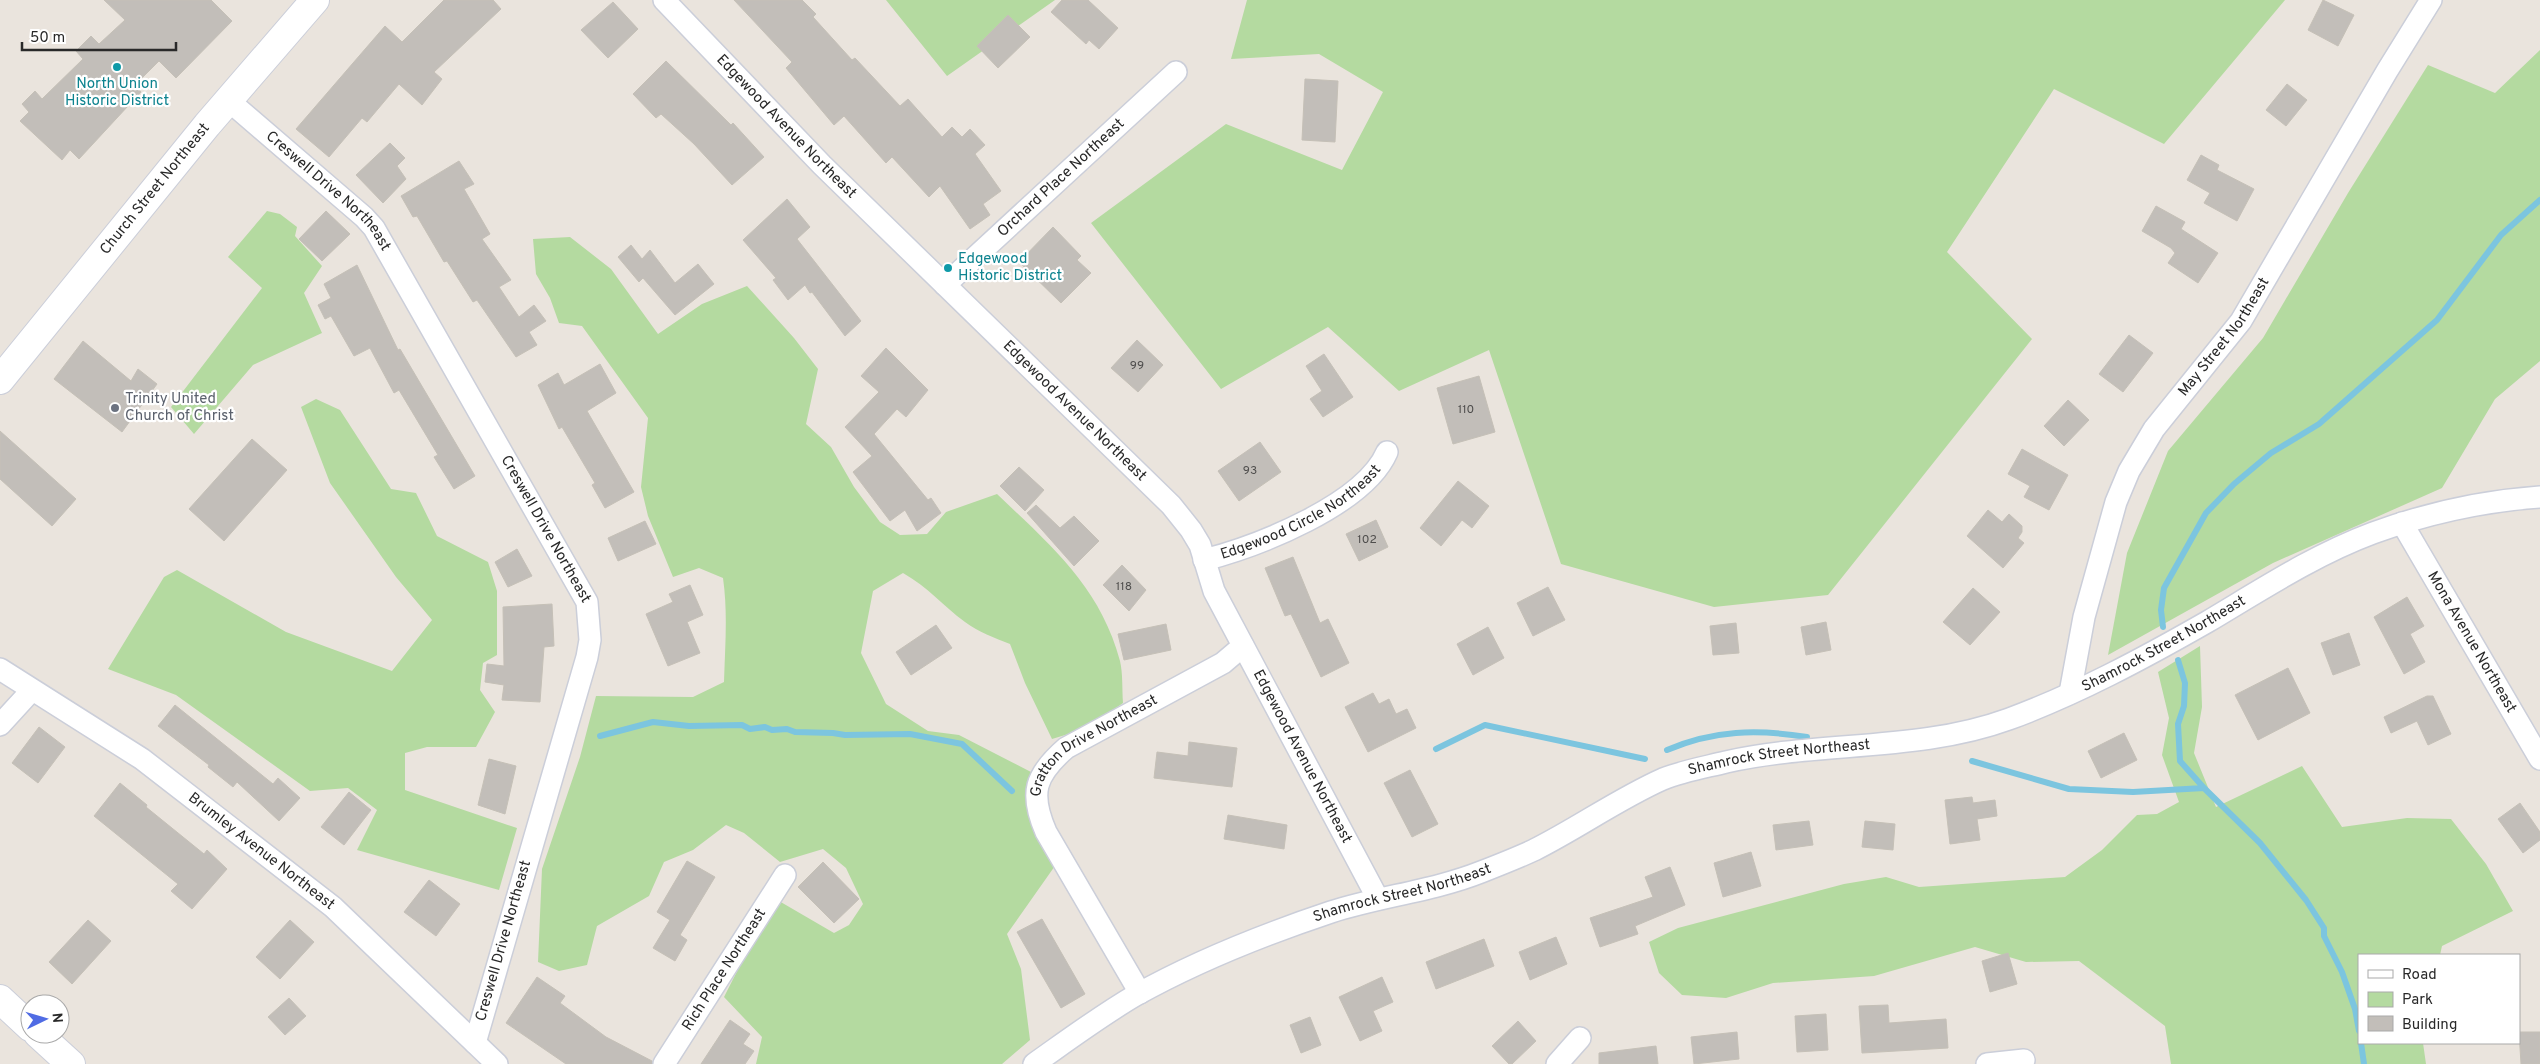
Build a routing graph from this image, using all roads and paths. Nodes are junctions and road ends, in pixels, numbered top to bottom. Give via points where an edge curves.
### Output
1 (315, 0) edge
2 (664, 0) edge
3 (2431, 0) edge
4 (1176, 72) dead end
5 (228, 100) junction
6 (945, 285) junction
7 (4, 367) edge
8 (1388, 452) dead end
9 (2540, 497) edge
10 (2402, 524) junction
11 (1204, 560) junction
12 (1244, 646) junction
13 (0, 669) edge
14 (32, 690) junction
15 (2070, 693) junction
16 (0, 725) edge
17 (2540, 759) edge
18 (785, 875) dead end
19 (1378, 899) junction
20 (1140, 993) junction
21 (0, 999) edge
22 (20, 1018) edge
23 (1580, 1038) dead end
24 (476, 1043) junction
25 (49, 1044) edge
26 (2024, 1060) dead end
27 (71, 1064) edge
28 (497, 1064) edge
29 (664, 1064) edge
30 (1034, 1064) edge
31 (1557, 1064) edge
32 (1987, 1064) edge

1 - 5 main road, Church Street Northeast
2 - 6 street, Edgewood Avenue Northeast via 818,161
3 - 15 street, May Street Northeast via 2241,322 2154,429 2129,471 2116,502 2084,617
4 - 6 street, Orchard Place Northeast
5 - 7 main road, Church Street Northeast
5 - 24 street, Creswell Drive Northeast via 374,228 586,602 590,640 587,657
6 - 11 street, Edgewood Avenue Northeast via 1171,505 1192,530
8 - 11 street, Edgewood Circle Northeast via 1370,480 1336,504 1271,538
9 - 10 street, Shamrock Street Northeast via 2498,501
10 - 15 street, Shamrock Street Northeast via 2370,534 2309,562 2190,631
10 - 17 street, Mona Avenue Northeast
11 - 12 street, Edgewood Avenue Northeast via 1214,591
12 - 19 street, Edgewood Avenue Northeast
12 - 20 street, Gratton Drive Northeast via 1223,663 1066,748 1047,764 1040,780 1036,798 1038,814 1046,832
13 - 14 street, Brumley Avenue Northeast
14 - 16 street
14 - 24 street, Brumley Avenue Northeast via 142,759 334,907
15 - 19 street, Shamrock Street Northeast via 2006,720 1962,732 1730,761 1667,778 1621,800 1533,851 1477,874
18 - 29 street, Rich Place Northeast
19 - 20 street, Shamrock Street Northeast via 1331,912 1250,942
20 - 30 street, Shamrock Street Northeast
21 - 22 main road
23 - 31 street
24 - 28 street, Brumley Avenue Northeast
25 - 27 main road
26 - 32 street

